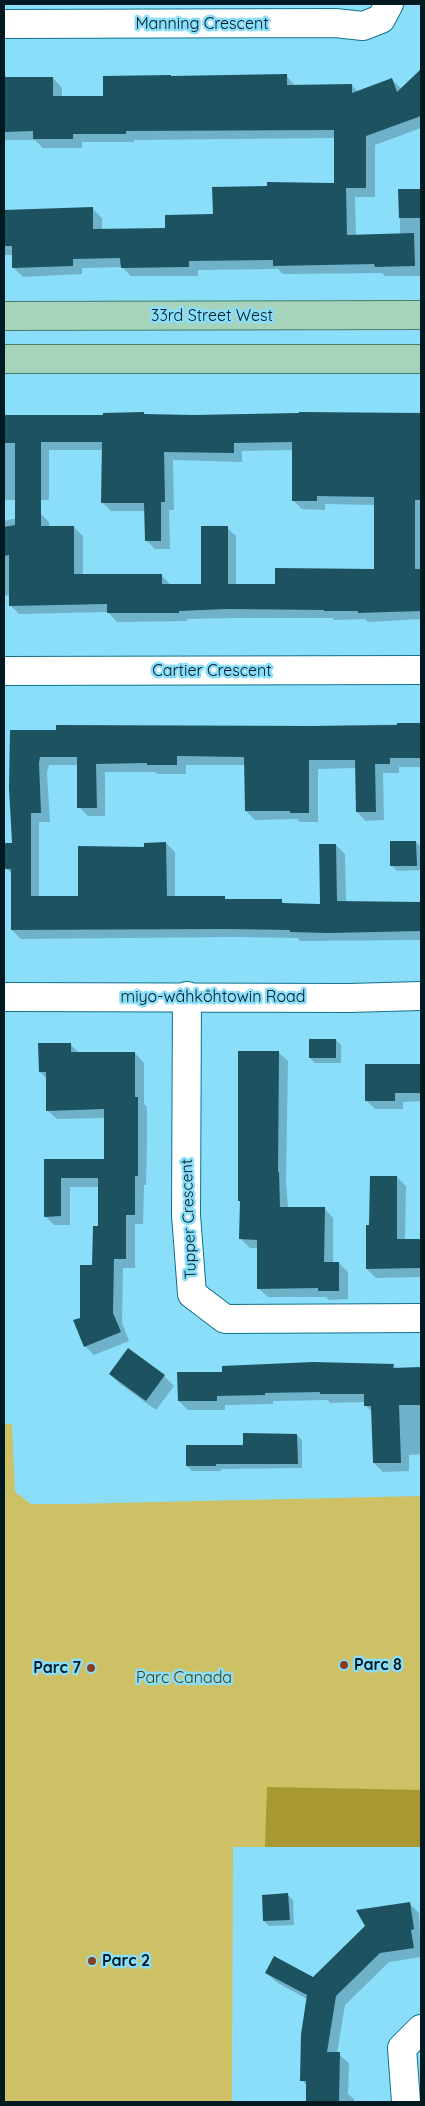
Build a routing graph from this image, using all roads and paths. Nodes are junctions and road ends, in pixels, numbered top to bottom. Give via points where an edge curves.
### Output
1 (389, 4) edge
2 (4, 24) edge
3 (421, 315) edge
4 (4, 316) edge
5 (4, 360) edge
6 (421, 360) edge
7 (421, 670) edge
8 (4, 671) edge
9 (187, 996) junction
10 (421, 996) edge
11 (4, 997) edge
12 (421, 1318) edge
13 (421, 2029) edge
14 (406, 2102) edge

1 - 2 street, Manning Crescent via 381,19 364,26 335,23
3 - 4 main road, 33rd Street West
5 - 6 main road
7 - 8 street, Cartier Crescent
9 - 10 street, miyo-wâhkôhtowin Road
9 - 11 street, miyo-wâhkôhtowin Road
9 - 12 street, Tupper Crescent via 186,1215 192,1294 225,1319
13 - 14 street via 402,2048

